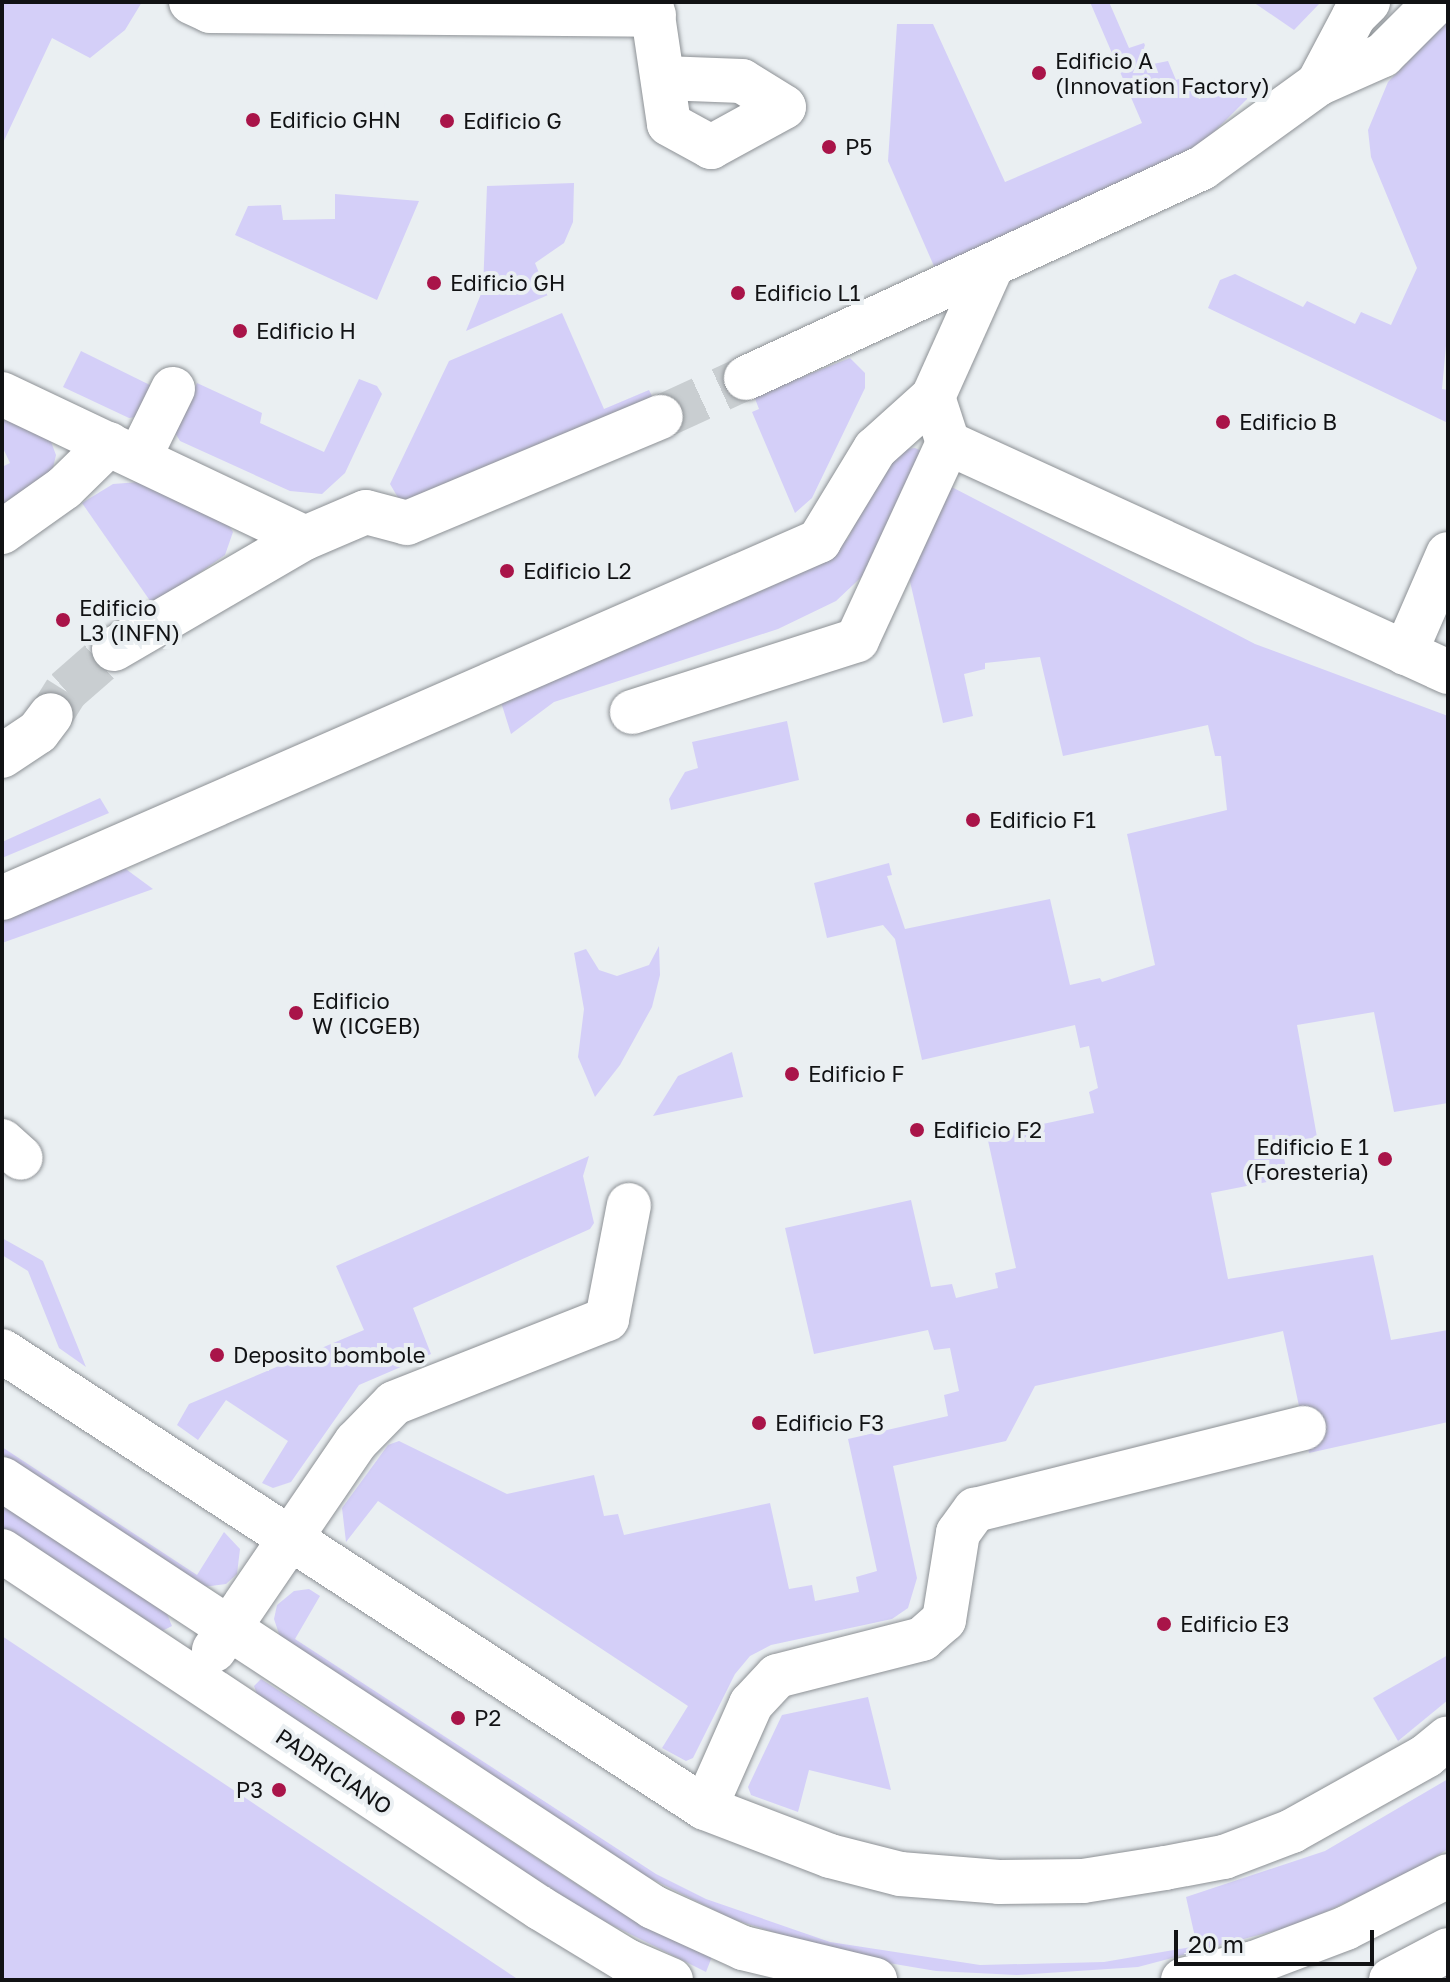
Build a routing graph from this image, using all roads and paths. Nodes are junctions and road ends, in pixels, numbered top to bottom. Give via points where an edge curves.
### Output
1 (191, 2) edge
2 (1368, 2) edge
3 (1436, 2) edge
4 (653, 8) edge
5 (663, 78) dead end
6 (1318, 84) junction
7 (991, 268) junction
8 (746, 378) tunnel mouth
9 (173, 389) dead end
10 (2, 394) edge
11 (933, 397) junction
12 (661, 417) tunnel mouth
13 (948, 443) junction
14 (124, 451) junction
15 (2, 532) edge
16 (305, 538) junction
17 (1448, 554) edge
18 (114, 649) tunnel mouth
19 (1405, 653) junction
20 (1448, 672) edge
21 (632, 712) dead end
22 (51, 715) tunnel mouth
23 (2, 756) edge
24 (2, 898) edge
25 (629, 1205) dead end
26 (2, 1351) edge
27 (1304, 1428) dead end
28 (2, 1479) edge
29 (290, 1538) junction
30 (2, 1551) edge
31 (229, 1627) junction
32 (196, 1679) junction
33 (1448, 1738) edge
34 (705, 1808) junction
35 (1448, 1876) edge
36 (1448, 1950) edge
37 (671, 1980) edge
38 (875, 1980) edge
39 (1183, 1980) edge
40 (1391, 1980) edge

1 - 4 street via 210,11
2 - 6 street via 1354,16
3 - 6 street via 1383,55
4 - 5 street
6 - 7 street via 1202,168
7 - 8 street
7 - 11 street
9 - 14 street
10 - 14 street
11 - 13 street
11 - 24 street via 875,449 819,541
12 - 16 street via 407,523 366,512
13 - 19 street
13 - 21 street via 857,640
14 - 15 street
14 - 16 street
16 - 18 street
17 - 19 street
19 - 20 street
22 - 23 street via 38,732
25 - 29 street via 607,1319 394,1403 356,1442
26 - 29 street
27 - 34 street via 975,1510 958,1533 944,1620 922,1639 777,1676 751,1704
28 - 31 street
29 - 31 street
29 - 34 street
30 - 32 street, PADRICIANO
31 - 32 street
31 - 38 street via 653,1907 743,1948
32 - 37 street, PADRICIANO via 540,1908 627,1961
33 - 34 street via 1426,1756 1292,1831 1224,1857 1083,1881 900,1874 830,1856
35 - 39 street via 1346,1928 1254,1963
36 - 40 street

